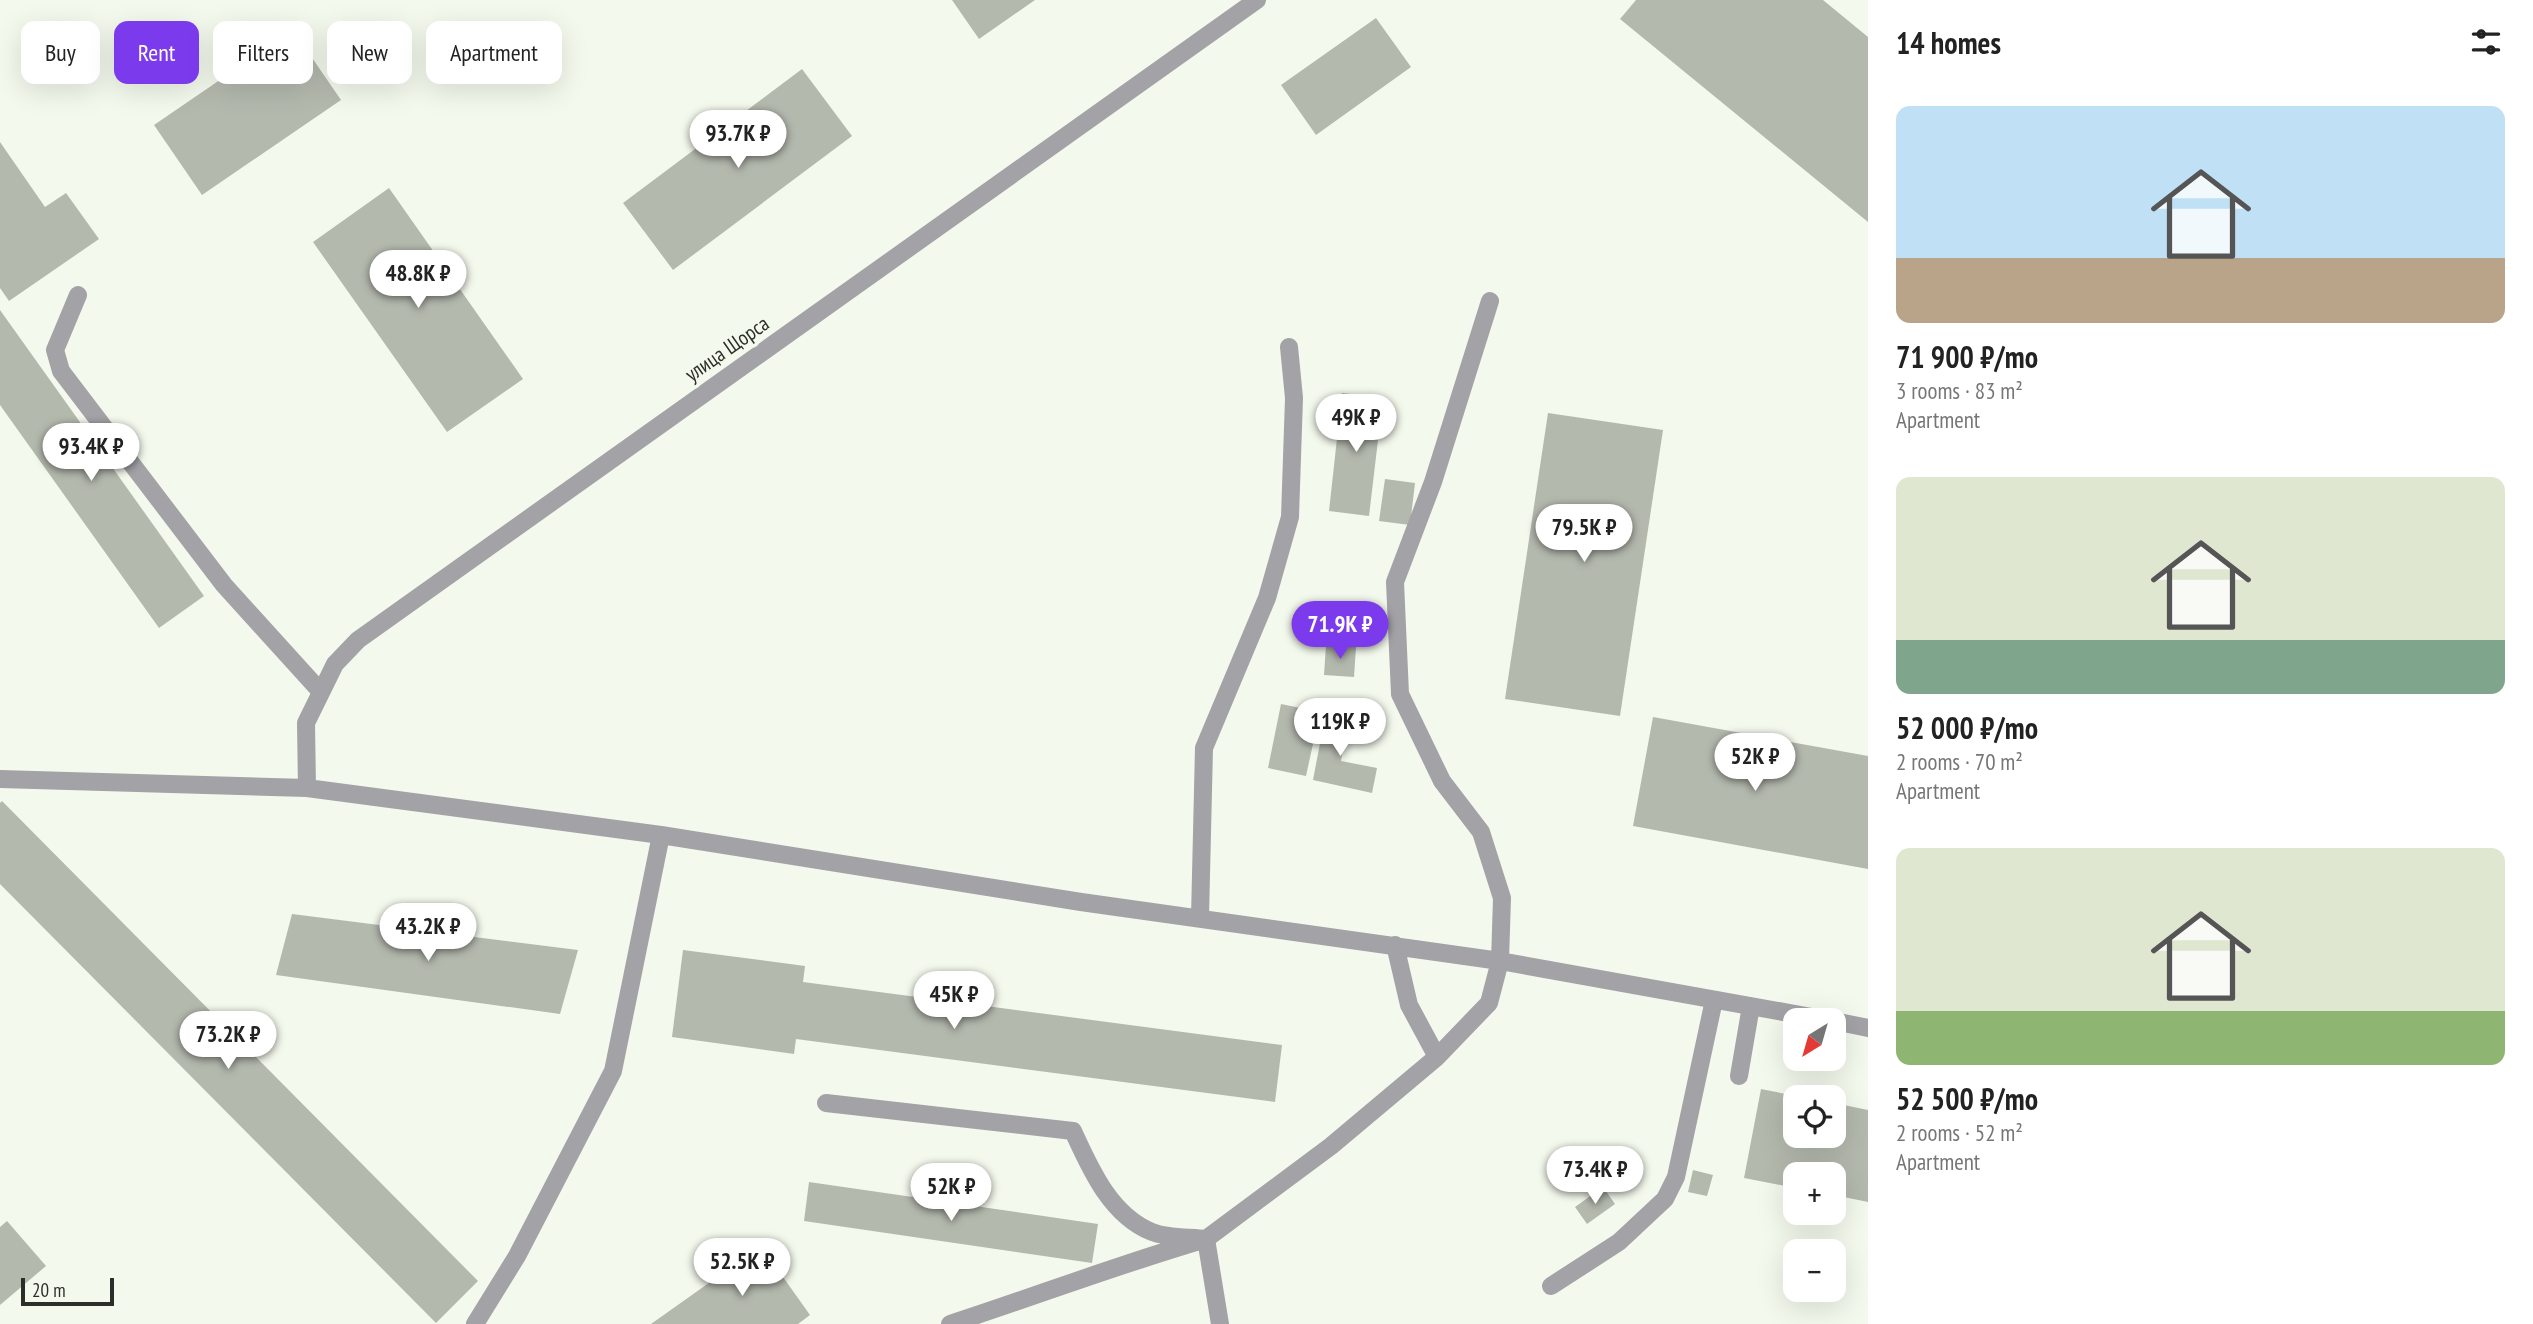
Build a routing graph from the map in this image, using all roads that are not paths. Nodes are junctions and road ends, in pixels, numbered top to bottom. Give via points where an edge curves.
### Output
1 (1257, 0) edge
2 (78, 295) dead end
3 (1490, 301) dead end
4 (1289, 346) dead end
5 (321, 692) junction
6 (0, 779) edge
7 (307, 788) junction
8 (661, 835) junction
9 (1200, 917) junction
10 (1395, 945) junction
11 (1500, 961) junction
12 (1714, 1000) junction
13 (1751, 1006) junction
14 (1783, 1012) edge
15 (1846, 1023) edge
16 (1868, 1028) edge
17 (1437, 1057) junction
18 (1738, 1076) dead end
19 (825, 1103) dead end
20 (1206, 1238) junction
21 (1551, 1286) dead end
22 (475, 1324) edge
23 (950, 1324) edge
24 (1220, 1324) edge

1 - 5 street, улица Щорса via 358,640 335,664
2 - 5 street via 55,350 61,371 224,585
3 - 11 street via 1433,482 1395,582 1400,694 1442,781 1481,832 1502,898
4 - 9 street via 1294,398 1290,517 1267,598 1204,748
5 - 7 street, улица Щорса via 306,723
6 - 7 street
7 - 8 street
8 - 9 street
8 - 22 street via 613,1071 517,1256
9 - 10 street
10 - 11 street
10 - 17 street via 1409,1004
11 - 12 street
11 - 17 street via 1489,1003
12 - 13 street
12 - 21 street via 1676,1177 1665,1199 1619,1242
13 - 14 street
13 - 18 street
15 - 16 street
17 - 20 street via 1331,1146
19 - 20 street via 1073,1131 1096,1181 1127,1216 1153,1233
20 - 23 street
20 - 24 street

